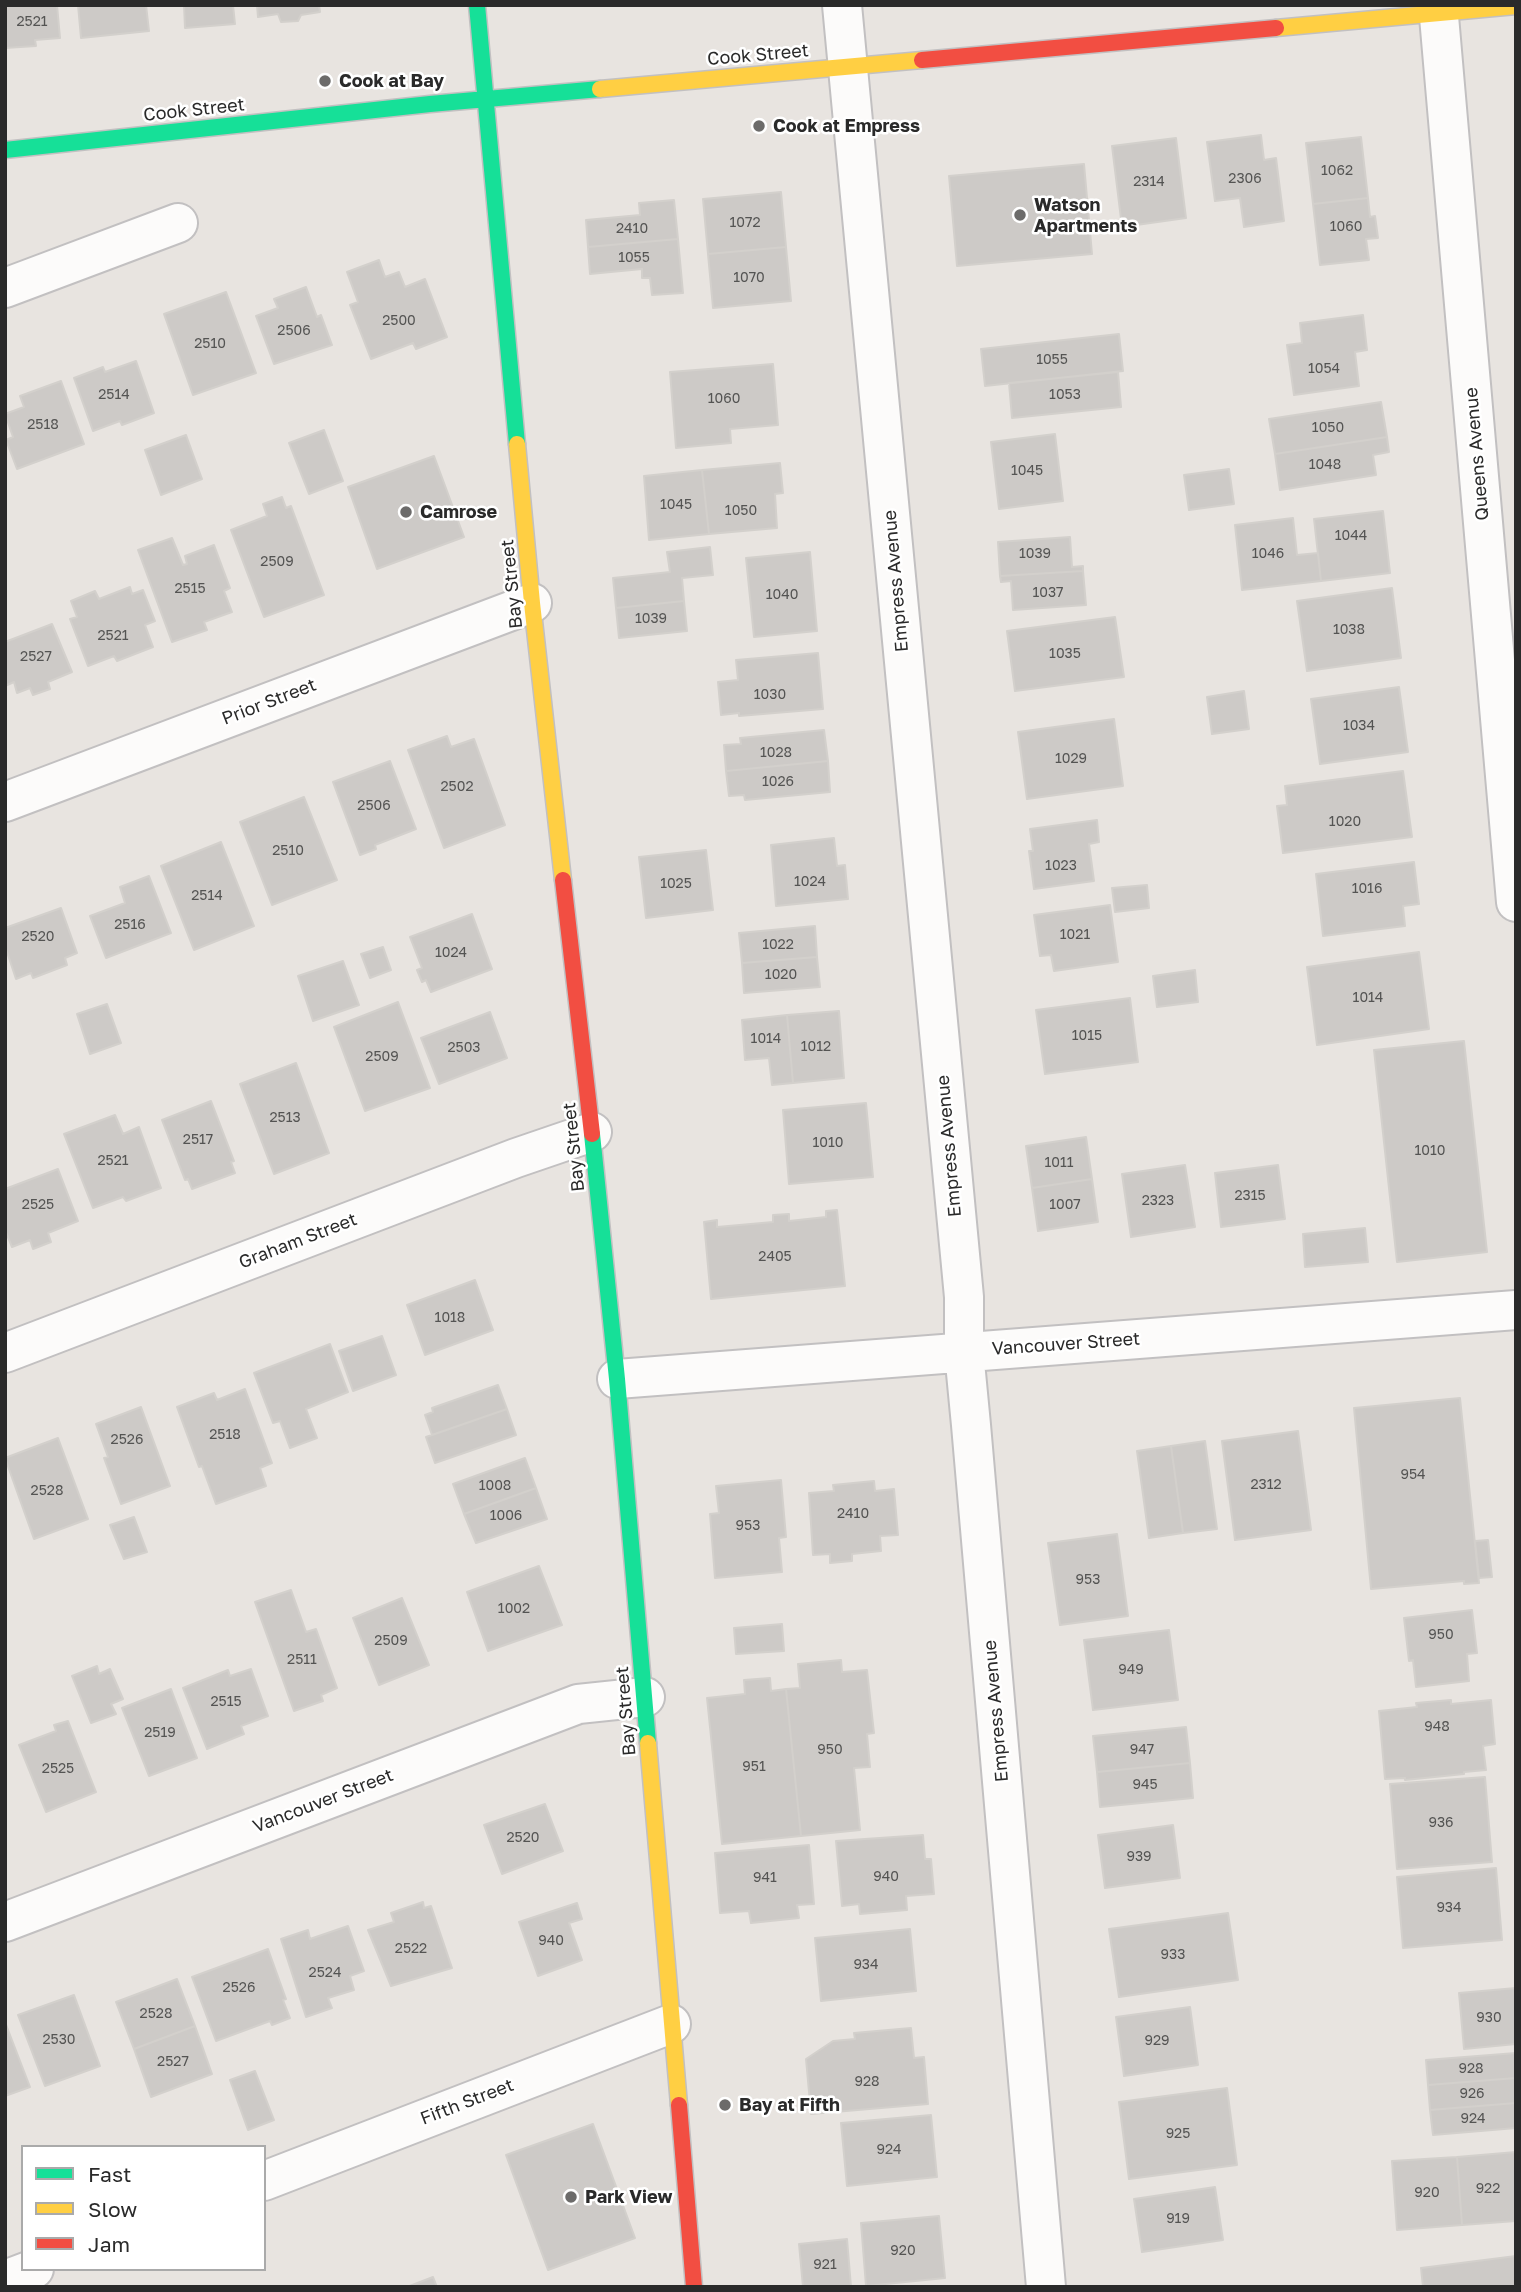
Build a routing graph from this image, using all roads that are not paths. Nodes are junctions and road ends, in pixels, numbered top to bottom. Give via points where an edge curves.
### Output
1 (477, 5) edge
2 (842, 5) edge
3 (1516, 6) edge
4 (1438, 9) edge
5 (848, 67) junction
6 (485, 100) junction
7 (5, 150) edge
8 (178, 223) dead end
9 (5, 288) edge
10 (532, 603) junction
11 (5, 802) edge
12 (1516, 902) edge
13 (592, 1132) junction
14 (1516, 1310) edge
15 (964, 1352) junction
16 (5, 1353) edge
17 (617, 1379) junction
18 (645, 1697) junction
19 (5, 1922) edge
20 (671, 2024) junction
21 (266, 2179) edge
22 (29, 2271) edge
23 (5, 2280) edge
24 (694, 2287) edge
25 (1046, 2287) edge

1 - 6 main road, Bay Street
2 - 5 street, Empress Avenue
3 - 4 main road, Cook Street
4 - 5 main road, Cook Street
4 - 12 street, Queens Avenue
5 - 6 main road, Cook Street
5 - 15 street, Empress Avenue via 963,1289
6 - 7 main road, Cook Street
6 - 10 main road, Bay Street
8 - 9 street
10 - 11 street, Prior Street
10 - 13 main road, Bay Street
13 - 16 street, Graham Street
13 - 17 main road, Bay Street
14 - 15 street, Vancouver Street
15 - 17 street, Vancouver Street
15 - 25 street, Empress Avenue
17 - 18 main road, Bay Street
18 - 19 street, Vancouver Street via 578,1704
18 - 20 main road, Bay Street
20 - 21 street, Fifth Street
20 - 24 main road, Bay Street
22 - 23 street

